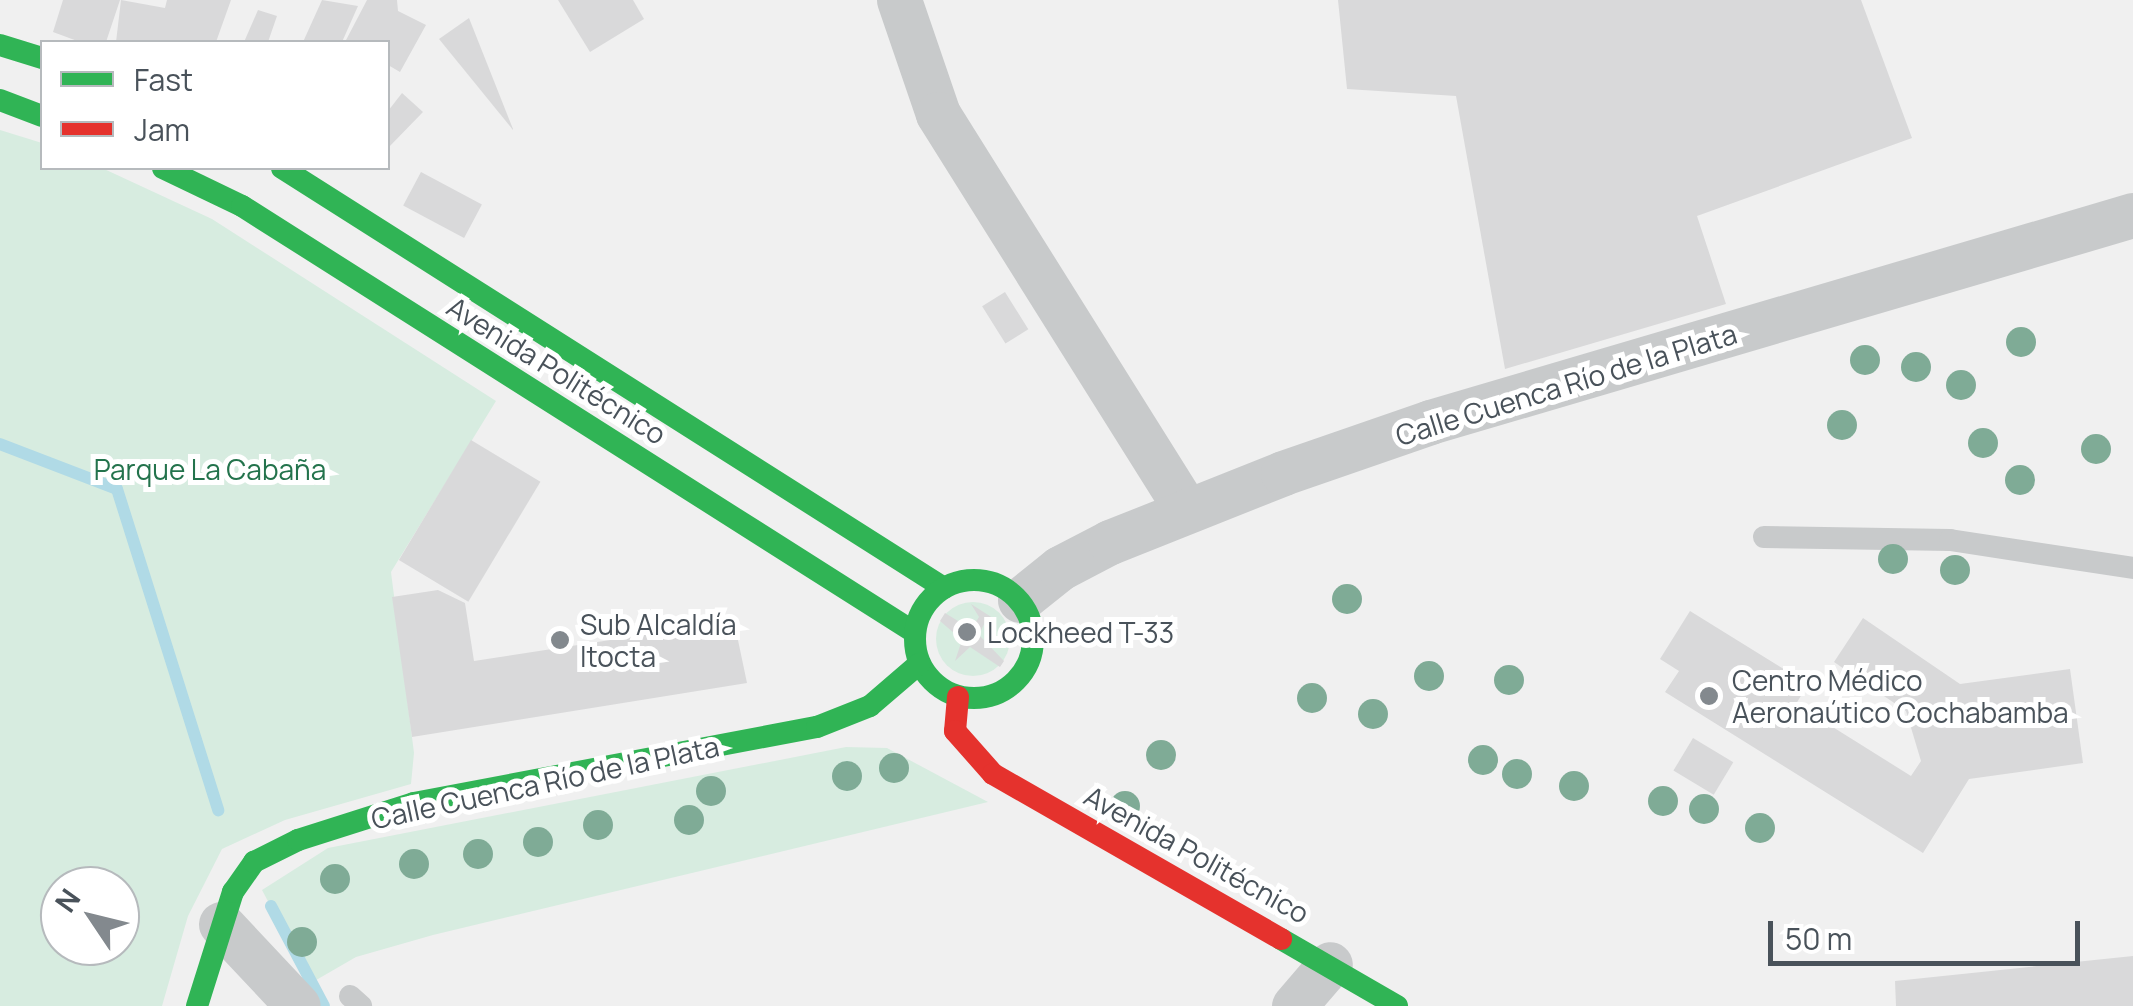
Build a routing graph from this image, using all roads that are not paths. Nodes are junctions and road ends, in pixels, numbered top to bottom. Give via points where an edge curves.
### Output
1 (899, 0) edge
2 (0, 45) edge
3 (40, 57) edge
4 (0, 100) edge
5 (40, 115) edge
6 (167, 170) edge
7 (285, 170) edge
8 (2133, 215) edge
9 (1186, 510) junction
10 (1764, 538) dead end
11 (2133, 568) edge
12 (944, 588) junction
13 (1020, 600) junction
14 (914, 632) junction
15 (920, 664) junction
16 (958, 697) junction
17 (222, 924) junction
18 (1330, 964) junction
19 (196, 1006) edge
20 (298, 1006) edge
21 (1294, 1006) edge
22 (1397, 1006) edge

1 - 9 street via 938,114
2 - 3 main road
4 - 5 main road
6 - 14 main road, Avenida Politécnico via 242,206
7 - 12 main road, Avenida Politécnico
8 - 9 street, Calle Cuenca Río de la Plata via 1430,422
9 - 13 street, Calle Cuenca Río de la Plata via 1060,568
10 - 11 lane via 1950,540
12 - 13 main road via 976,579
12 - 14 main road via 930,599
13 - 16 main road via 1034,640 1022,674 999,693
14 - 15 main road
15 - 16 main road
15 - 17 main road, Calle Cuenca Río de la Plata via 870,706 817,727 414,803 298,840 254,862
16 - 18 main road, Avenida Politécnico via 955,731 993,774
17 - 19 main road, Calle Cuenca Río de la Plata
17 - 20 street
18 - 21 street
18 - 22 main road, Avenida Politécnico

